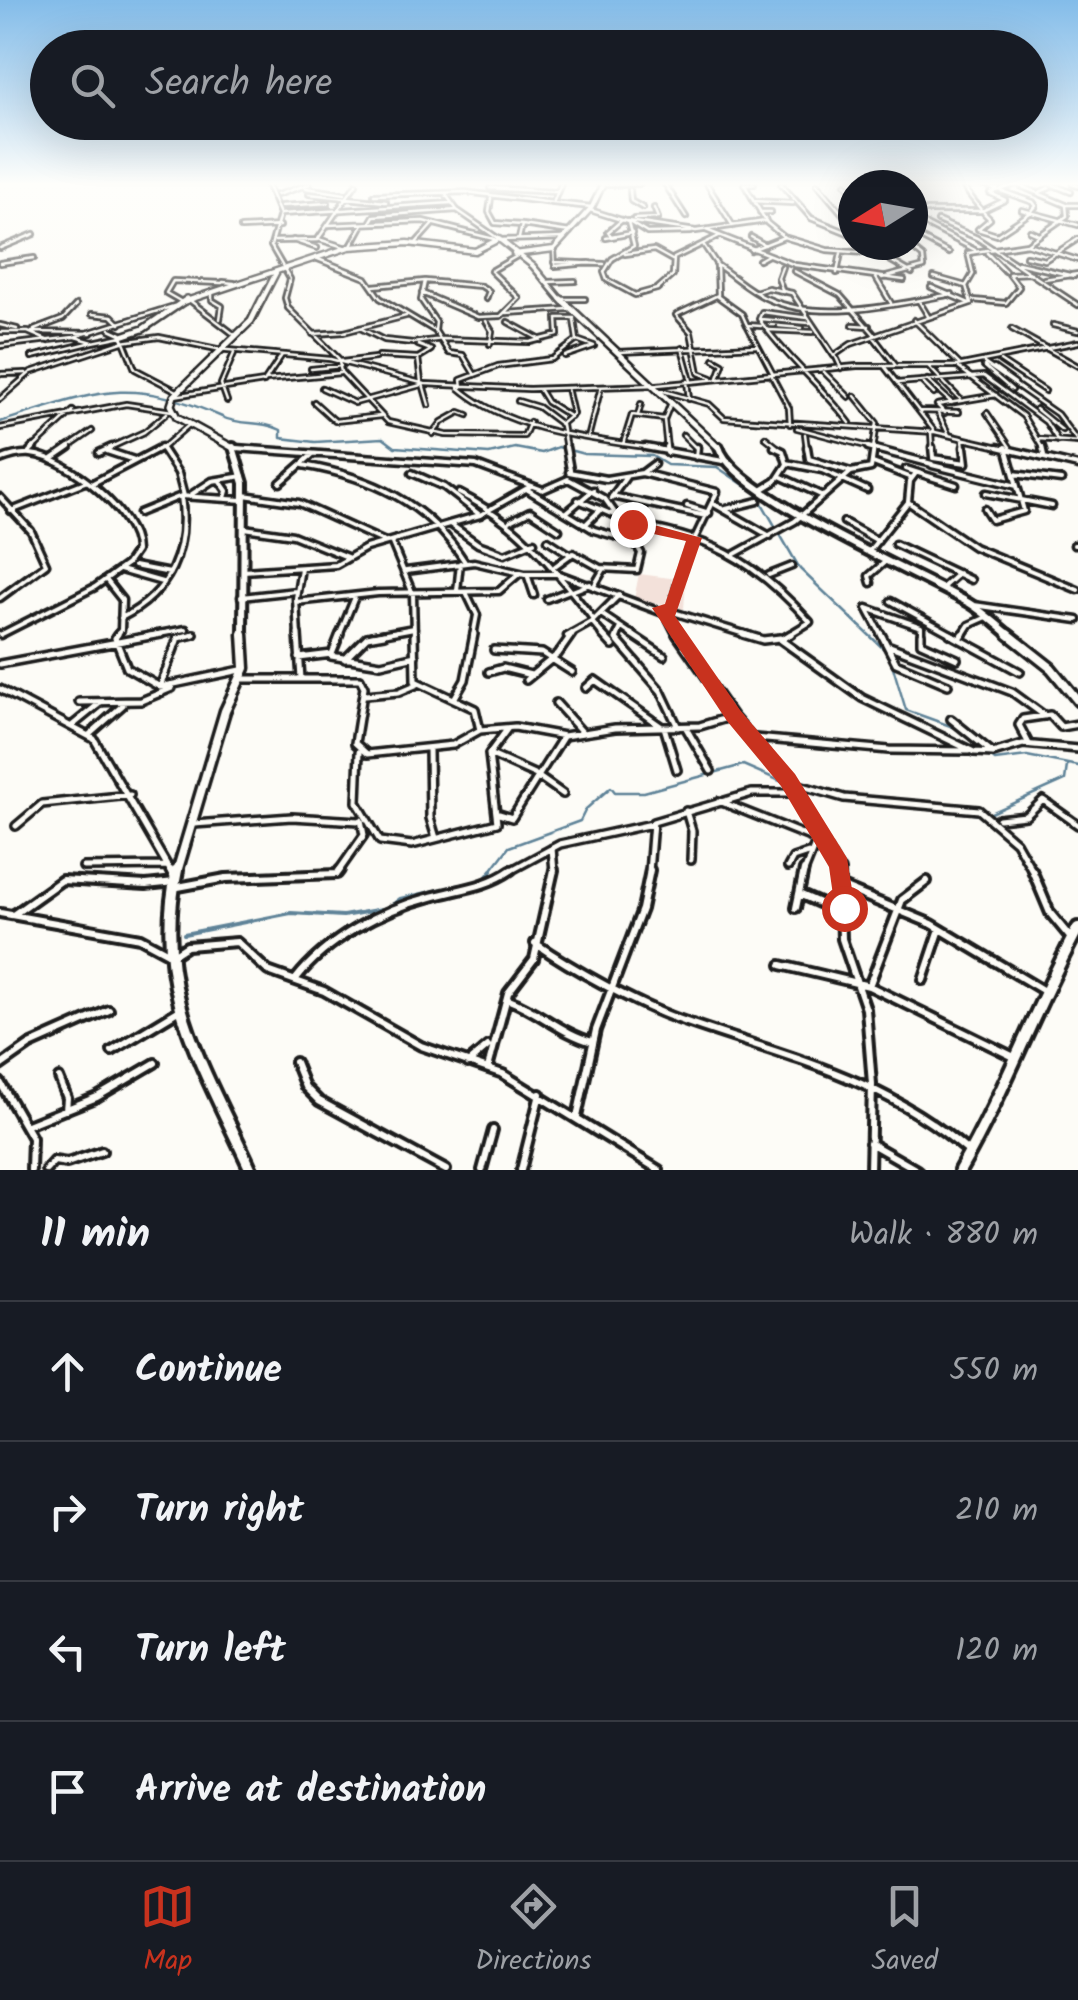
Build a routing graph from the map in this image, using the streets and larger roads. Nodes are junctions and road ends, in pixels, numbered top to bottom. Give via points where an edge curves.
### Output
1 (564, 238) edge
2 (282, 239) edge
3 (353, 239) edge
4 (420, 239) edge
5 (498, 239) junction
6 (506, 239) edge
7 (630, 239) edge
8 (714, 239) edge
9 (725, 239) edge
10 (754, 239) edge
11 (780, 239) edge
12 (790, 239) edge
13 (959, 239) edge
14 (971, 239) edge
15 (1034, 239) edge
16 (1078, 239) edge
17 (288, 240) junction
18 (318, 240) joint
19 (962, 240) junction
20 (969, 240) dead end
21 (274, 241) junction
22 (928, 242) edge
23 (415, 244) junction
24 (703, 244) junction
25 (1027, 244) junction
26 (765, 245) junction
27 (348, 247) junction
28 (317, 248) dead end
29 (554, 249) junction
30 (759, 250) junction
31 (992, 250) junction
32 (838, 251) edge
33 (948, 252) dead end
34 (980, 252) junction
35 (516, 255) junction
36 (622, 255) junction
37 (768, 255) junction
38 (1059, 255) junction
39 (1026, 256) dead end
40 (34, 258) dead end
41 (318, 258) junction
42 (672, 260) junction
43 (759, 260) dead end
44 (840, 260) edge
45 (889, 260) edge
46 (923, 260) edge
47 (1044, 260) junction
48 (1078, 260) edge
49 (1013, 262) junction
50 (0, 263) edge
51 (607, 264) junction
52 (718, 264) junction
53 (795, 264) junction
54 (280, 270) junction
55 (821, 270) junction
56 (794, 271) dead end
57 (1004, 271) dead end
58 (838, 273) junction
59 (1031, 273) junction
60 (912, 274) junction
61 (1076, 275) edge
62 (877, 278) junction
63 (934, 278) dead end
64 (814, 279) junction
65 (904, 280) dead end
66 (1044, 280) junction
67 (425, 281) junction
68 (547, 282) junction
69 (575, 282) dead end
70 (234, 283) junction
71 (373, 286) junction
72 (966, 286) junction
73 (932, 287) dead end
74 (211, 291) junction
75 (756, 292) junction
76 (783, 292) junction
77 (422, 294) junction
78 (952, 294) junction
79 (717, 296) junction
80 (188, 298) junction
81 (486, 299) dead end
82 (562, 299) junction
83 (585, 299) dead end
84 (286, 302) junction
85 (292, 302) dead end
86 (919, 302) junction
87 (971, 302) junction
88 (891, 303) junction
89 (178, 304) junction
90 (848, 304) junction
91 (1078, 305) edge
92 (76, 306) dead end
93 (803, 306) junction
94 (569, 309) junction
95 (506, 313) junction
96 (92, 314) dead end
97 (406, 316) junction
98 (928, 316) junction
99 (574, 317) junction
100 (137, 318) junction
101 (220, 319) junction
102 (485, 319) junction
103 (809, 320) junction
104 (914, 320) junction
105 (744, 321) junction
106 (508, 322) dead end
107 (799, 322) junction
108 (120, 324) junction
109 (779, 324) junction
110 (0, 325) edge
111 (853, 325) dead end
112 (1053, 325) dead end
113 (869, 326) junction
114 (144, 328) junction
115 (360, 328) junction
116 (763, 328) junction
117 (792, 328) junction
118 (1012, 329) dead end
119 (104, 330) junction
120 (802, 330) junction
121 (22, 331) junction
122 (436, 331) junction
123 (1078, 331) edge
124 (0, 332) edge
125 (31, 332) junction
126 (813, 332) junction
127 (91, 333) junction
128 (312, 334) junction
129 (874, 335) junction
130 (236, 336) junction
131 (75, 337) junction
132 (123, 339) junction
133 (442, 339) junction
134 (49, 340) junction
135 (541, 340) junction
136 (577, 340) junction
137 (93, 342) junction
138 (1078, 342) edge
139 (413, 343) junction
140 (490, 344) junction
141 (0, 346) edge
142 (757, 346) junction
143 (1067, 346) junction
144 (682, 348) junction
145 (693, 348) junction
146 (222, 349) junction
147 (235, 350) junction
148 (1075, 350) dead end
149 (1047, 351) junction
150 (616, 353) junction
151 (282, 355) junction
152 (32, 357) dead end
153 (559, 357) junction
154 (835, 357) junction
155 (324, 358) junction
156 (418, 358) junction
157 (714, 359) dead end
158 (1000, 361) junction
159 (341, 363) junction
160 (984, 363) junction
161 (884, 366) junction
162 (896, 366) junction
163 (962, 366) junction
164 (1078, 366) edge
165 (930, 367) junction
166 (320, 368) junction
167 (842, 368) junction
168 (1012, 369) junction
169 (311, 370) dead end
170 (460, 370) dead end
171 (821, 370) junction
172 (31, 372) junction
173 (342, 372) junction
174 (804, 372) junction
175 (1000, 372) junction
176 (0, 374) edge
177 (772, 374) junction
178 (474, 375) junction
179 (980, 376) junction
180 (716, 378) junction
181 (972, 378) junction
182 (266, 380) junction
183 (402, 380) junction
184 (461, 380) junction
185 (921, 380) junction
186 (928, 380) junction
187 (689, 381) junction
188 (942, 381) junction
189 (898, 383) junction
190 (1015, 383) dead end
191 (423, 384) junction
192 (838, 385) junction
193 (822, 386) junction
194 (460, 387) junction
195 (601, 387) junction
196 (653, 387) junction
197 (322, 388) dead end
198 (567, 388) junction
199 (222, 389) junction
200 (539, 389) junction
201 (400, 390) junction
202 (1012, 390) dead end
203 (1045, 391) dead end
204 (934, 394) dead end
205 (996, 395) junction
206 (855, 396) junction
207 (370, 398) junction
208 (0, 399) edge
209 (689, 399) junction
210 (831, 400) junction
211 (518, 401) dead end
212 (672, 401) junction
213 (962, 401) junction
214 (227, 402) dead end
215 (314, 402) dead end
216 (173, 403) junction
217 (429, 404) dead end
218 (641, 404) dead end
219 (952, 404) junction
220 (1036, 409) dead end
221 (72, 411) junction
222 (919, 411) junction
223 (960, 412) dead end
224 (937, 413) junction
225 (945, 413) junction
226 (987, 413) dead end
227 (468, 415) dead end
228 (638, 415) junction
229 (380, 416) junction
230 (571, 417) junction
231 (664, 419) junction
232 (530, 422) junction
233 (190, 424) junction
234 (561, 424) junction
235 (792, 425) junction
236 (853, 425) junction
237 (878, 426) junction
238 (0, 428) edge
239 (1054, 430) junction
240 (1062, 430) junction
241 (92, 431) dead end
242 (1071, 431) junction
243 (1078, 431) edge
244 (562, 432) junction
245 (806, 432) junction
246 (933, 432) junction
247 (433, 434) junction
248 (683, 435) dead end
249 (950, 435) junction
250 (766, 437) dead end
251 (588, 438) junction
252 (963, 439) junction
253 (1039, 439) junction
254 (1058, 441) junction
255 (856, 443) junction
256 (623, 444) junction
257 (566, 447) joint
258 (1008, 447) junction
259 (160, 448) junction
260 (234, 448) junction
261 (875, 448) junction
262 (108, 451) junction
263 (99, 453) dead end
264 (28, 454) junction
265 (313, 454) junction
266 (667, 454) junction
267 (1044, 455) junction
268 (696, 458) junction
269 (0, 460) edge
270 (51, 460) junction
271 (134, 460) junction
272 (723, 461) junction
273 (932, 462) junction
274 (787, 463) junction
275 (873, 463) junction
276 (654, 464) dead end
277 (303, 465) junction
278 (1078, 466) edge
279 (906, 469) dead end
280 (570, 472) junction
281 (851, 472) junction
282 (412, 473) dead end
283 (642, 473) junction
284 (916, 473) junction
285 (1014, 474) junction
286 (243, 476) junction
287 (626, 476) junction
288 (780, 476) junction
289 (925, 476) junction
290 (842, 478) junction
291 (912, 478) junction
292 (568, 479) junction
293 (219, 480) junction
294 (1060, 480) dead end
295 (89, 483) junction
296 (280, 484) dead end
297 (956, 485) dead end
298 (532, 486) junction
299 (1018, 486) junction
300 (763, 489) junction
301 (526, 490) junction
302 (593, 490) junction
303 (867, 490) dead end
304 (986, 492) dead end
305 (459, 493) dead end
306 (184, 496) junction
307 (823, 496) junction
308 (0, 497) edge
309 (244, 497) junction
310 (225, 498) junction
311 (610, 499) junction
312 (578, 500) junction
313 (1020, 500) junction
314 (758, 501) dead end
315 (908, 502) junction
316 (3, 504) edge
317 (714, 504) junction
318 (687, 506) dead end
319 (1052, 506) dead end
320 (726, 509) junction
321 (985, 509) dead end
322 (494, 510) junction
323 (600, 510) junction
324 (11, 511) junction
325 (567, 512) junction
326 (140, 513) dead end
327 (707, 515) junction
328 (480, 516) junction
329 (616, 516) junction
330 (803, 516) junction
331 (510, 521) junction
332 (844, 522) dead end
333 (622, 523) junction
334 (446, 525) junction
335 (585, 526) junction
336 (244, 528) junction
337 (559, 530) dead end
338 (770, 536) junction
339 (695, 538) junction
340 (548, 540) dead end
341 (878, 540) junction
342 (388, 541) junction
343 (534, 542) junction
344 (635, 542) junction
345 (895, 544) dead end
346 (869, 552) junction
347 (572, 554) junction
348 (736, 554) junction
349 (348, 557) junction
350 (886, 561) junction
351 (462, 563) junction
352 (134, 566) dead end
353 (555, 566) junction
354 (792, 566) dead end
355 (301, 568) junction
356 (604, 569) junction
357 (120, 570) junction
358 (406, 570) junction
359 (244, 571) junction
360 (959, 572) junction
361 (170, 573) junction
362 (520, 573) junction
363 (528, 574) junction
364 (559, 574) junction
365 (768, 575) junction
366 (106, 580) junction
367 (971, 580) dead end
368 (162, 582) junction
369 (871, 583) dead end
370 (592, 585) junction
371 (942, 588) junction
372 (1078, 590) edge
373 (296, 591) junction
374 (456, 591) junction
375 (571, 591) junction
376 (466, 592) junction
377 (413, 594) junction
378 (534, 595) dead end
379 (619, 595) junction
380 (356, 596) junction
381 (240, 597) junction
382 (0, 598) edge
383 (547, 598) dead end
384 (892, 601) dead end
385 (296, 602) junction
386 (972, 605) junction
387 (661, 608) junction
388 (671, 611) junction
389 (601, 614) junction
390 (917, 614) junction
391 (986, 617) junction
392 (121, 618) junction
393 (1078, 620) edge
394 (593, 621) junction
395 (912, 622) junction
396 (415, 628) junction
397 (622, 628) junction
398 (186, 630) dead end
399 (194, 634) dead end
400 (0, 635) edge
401 (961, 637) junction
402 (780, 638) junction
403 (118, 642) junction
404 (613, 646) dead end
405 (890, 646) junction
406 (494, 650) dead end
407 (331, 656) junction
408 (414, 656) junction
409 (664, 656) dead end
410 (300, 658) junction
411 (345, 659) junction
412 (552, 659) junction
413 (957, 659) dead end
414 (356, 660) junction
415 (0, 664) edge
416 (246, 668) junction
417 (490, 672) dead end
418 (572, 672) dead end
419 (1020, 672) dead end
420 (356, 677) junction
421 (241, 679) junction
422 (301, 680) junction
423 (418, 684) junction
424 (176, 686) junction
425 (948, 686) dead end
426 (160, 687) junction
427 (586, 688) dead end
428 (0, 689) edge
429 (362, 695) junction
430 (454, 698) junction
431 (78, 702) dead end
432 (126, 702) junction
433 (556, 702) dead end
434 (1078, 702) edge
435 (100, 703) junction
436 (733, 716) junction
437 (1045, 716) junction
438 (951, 719) dead end
439 (1078, 724) edge
440 (73, 725) junction
441 (682, 726) junction
442 (663, 727) junction
443 (508, 728) junction
444 (480, 730) junction
445 (89, 734) junction
446 (584, 734) junction
447 (564, 736) junction
448 (753, 738) junction
449 (1029, 744) junction
450 (1078, 749) edge
451 (428, 750) junction
452 (359, 752) junction
453 (974, 752) junction
454 (490, 754) junction
455 (990, 754) junction
456 (677, 770) dead end
457 (711, 772) dead end
458 (536, 775) junction
459 (788, 780) junction
460 (796, 793) junction
461 (562, 794) dead end
462 (130, 795) junction
463 (720, 802) junction
464 (686, 810) junction
465 (499, 814) junction
466 (364, 818) junction
467 (996, 820) junction
468 (652, 824) junction
469 (187, 825) junction
470 (1078, 825) edge
471 (16, 826) dead end
472 (437, 840) junction
473 (821, 842) junction
474 (552, 848) junction
475 (808, 853) junction
476 (690, 860) dead end
477 (83, 866) dead end
478 (168, 866) junction
479 (788, 867) dead end
480 (927, 882) dead end
481 (175, 883) junction
482 (844, 888) junction
483 (800, 894) junction
484 (796, 908) dead end
485 (899, 911) junction
486 (0, 912) edge
487 (12, 914) junction
488 (844, 914) junction
489 (940, 929) junction
490 (1076, 939) edge
491 (535, 943) junction
492 (173, 956) junction
493 (781, 965) dead end
494 (171, 973) junction
495 (296, 980) junction
496 (923, 980) dead end
497 (611, 984) junction
498 (860, 985) junction
499 (870, 986) junction
500 (1044, 991) junction
501 (508, 1000) junction
502 (109, 1010) dead end
503 (178, 1011) junction
504 (593, 1042) junction
505 (491, 1044) junction
506 (112, 1051) dead end
507 (1016, 1058) junction
508 (155, 1062) dead end
509 (294, 1062) dead end
510 (468, 1062) junction
511 (0, 1066) edge
512 (488, 1068) junction
513 (58, 1078) dead end
514 (0, 1082) edge
515 (872, 1084) junction
516 (540, 1094) junction
517 (66, 1110) junction
518 (577, 1116) junction
519 (27, 1126) junction
520 (493, 1130) dead end
521 (870, 1143) junction
522 (102, 1151) dead end
523 (970, 1152) junction
524 (31, 1170) edge
525 (46, 1170) edge
526 (251, 1170) edge
527 (446, 1170) edge
528 (482, 1170) edge
529 (522, 1170) edge
530 (659, 1170) edge
531 (870, 1170) edge
532 (916, 1170) edge
533 (960, 1170) edge

1 - 29 street
2 - 21 street
3 - 27 street
4 - 23 street
5 - 6 street
5 - 23 street via 475,251
5 - 35 street
7 - 36 street via 634,246
8 - 24 street
9 - 30 street
10 - 26 street
11 - 26 street
12 - 32 street
13 - 19 street
14 - 31 street
15 - 25 street
16 - 38 street
17 - 18 street
17 - 21 street
17 - 28 street
18 - 27 street
19 - 20 street
19 - 34 street
21 - 54 street
22 - 33 street
23 - 27 street
24 - 42 street
24 - 52 street
25 - 31 street
25 - 38 street
26 - 30 street
27 - 41 street
29 - 35 street
29 - 51 street via 554,262 569,267
30 - 37 street
31 - 34 street
31 - 49 street
34 - 57 street
34 - 72 street via 968,253 973,274
35 - 68 street
35 - 95 street via 490,271 519,298
36 - 42 street via 654,250
36 - 51 street
37 - 43 street
37 - 53 street
38 - 47 street
38 - 48 street
39 - 47 street
40 - 50 street
41 - 54 street
41 - 71 street
42 - 51 street via 672,277 643,296 607,280
44 - 58 street
45 - 60 street
46 - 60 street via 924,267
47 - 49 street
49 - 59 street
49 - 61 street
52 - 75 street
52 - 79 street
53 - 55 street
53 - 76 street via 778,280
54 - 70 street
54 - 84 street via 290,280
54 - 130 street
55 - 58 street
55 - 64 street
56 - 64 street
58 - 62 street
59 - 66 street
59 - 87 street via 1009,274 1018,288 1006,303
60 - 62 street
61 - 66 street
62 - 65 street
62 - 88 street
63 - 72 street
64 - 90 street
66 - 91 street
67 - 71 street
67 - 77 street
67 - 81 street via 479,285 489,291
68 - 69 street
68 - 82 street
70 - 74 street
70 - 89 street via 172,281 166,293
71 - 97 street
72 - 87 street
73 - 78 street
74 - 80 street
74 - 101 street via 222,306
75 - 76 street
75 - 93 street
76 - 93 street via 792,292
77 - 102 street
77 - 122 street
78 - 86 street
78 - 87 street
79 - 105 street
79 - 145 street via 676,315 690,330
80 - 89 street
80 - 101 street via 207,318
82 - 83 street
82 - 94 street
84 - 85 street
84 - 128 street
86 - 88 street
86 - 98 street
87 - 98 street
88 - 90 street
89 - 100 street
89 - 114 street
90 - 93 street
90 - 113 street
92 - 125 street via 63,320
93 - 103 street
94 - 95 street
94 - 99 street
95 - 102 street
96 - 108 street
97 - 115 street
97 - 122 street
98 - 104 street
99 - 135 street via 557,318 558,335
99 - 136 street
99 - 150 street
100 - 108 street
100 - 114 street
101 - 130 street
102 - 140 street
103 - 107 street
103 - 109 street
103 - 126 street
104 - 129 street
104 - 163 street
105 - 116 street
105 - 142 street
106 - 135 street
107 - 117 street
107 - 120 street
108 - 119 street
109 - 116 street
109 - 116 street via 759,318
109 - 117 street
109 - 117 street
110 - 121 street
111 - 113 street
112 - 123 street
113 - 129 street
114 - 132 street
115 - 128 street
115 - 139 street
116 - 174 street
117 - 120 street
118 - 149 street
119 - 127 street
119 - 132 street
120 - 126 street
121 - 124 street
121 - 125 street
122 - 133 street
125 - 127 street
125 - 134 street
126 - 154 street
127 - 131 street
128 - 159 street
129 - 154 street
129 - 162 street
130 - 146 street
131 - 134 street
131 - 137 street
132 - 137 street
132 - 146 street via 162,337
132 - 172 street
132 - 216 street via 139,372
133 - 139 street
133 - 140 street
133 - 178 street
134 - 141 street
135 - 140 street
136 - 153 street
136 - 153 street via 594,346
137 - 152 street
138 - 143 street
139 - 156 street via 431,350
142 - 145 street
142 - 177 street
143 - 148 street
143 - 149 street
144 - 145 street
144 - 150 street
144 - 187 street
145 - 180 street via 699,374
146 - 147 street
146 - 216 street
147 - 151 street
147 - 199 street
149 - 158 street
149 - 164 street
150 - 196 street
151 - 155 street
151 - 182 street
153 - 178 street
154 - 167 street
155 - 159 street
155 - 166 street
156 - 159 street
156 - 191 street
157 - 180 street via 723,364
158 - 160 street
158 - 168 street
159 - 166 street
159 - 173 street
159 - 183 street
160 - 163 street
160 - 175 street
160 - 202 street
160 - 242 street via 1055,412
161 - 162 street
161 - 167 street
161 - 189 street
162 - 165 street
163 - 165 street
163 - 179 street
163 - 181 street
165 - 188 street
166 - 169 street
167 - 171 street
168 - 175 street
168 - 203 street
170 - 184 street
171 - 174 street
171 - 192 street
172 - 176 street
172 - 208 street
173 - 182 street
173 - 207 street via 358,380
174 - 177 street
174 - 193 street
175 - 190 street
177 - 180 street
177 - 235 street
178 - 184 street
179 - 181 street
179 - 239 street
180 - 187 street
181 - 188 street
181 - 205 street
182 - 199 street
183 - 191 street
183 - 201 street
184 - 194 street
185 - 186 street
185 - 189 street
185 - 204 street
186 - 188 street
186 - 219 street
187 - 196 street
187 - 209 street
188 - 213 street
189 - 222 street
191 - 194 street
191 - 201 street
191 - 217 street
192 - 193 street
192 - 206 street
193 - 210 street
194 - 200 street
194 - 232 street via 471,402
195 - 196 street
195 - 198 street
195 - 251 street
196 - 209 street
196 - 212 street
197 - 207 street via 352,402
198 - 200 street
198 - 230 street
199 - 214 street
199 - 216 street
200 - 230 street
201 - 207 street
205 - 213 street
205 - 253 street
206 - 210 street
206 - 237 street
207 - 229 street
209 - 235 street via 716,408 723,418
210 - 236 street
211 - 234 street
212 - 231 street
212 - 272 street via 718,443
213 - 219 street
215 - 229 street via 335,421
216 - 221 street
216 - 233 street
216 - 262 street via 144,432
218 - 228 street
219 - 225 street via 937,405
220 - 240 street
221 - 238 street
221 - 264 street
222 - 224 street
222 - 246 street
223 - 225 street
224 - 225 street
224 - 249 street
226 - 258 street
227 - 247 street via 448,418
228 - 231 street
228 - 256 street via 632,415
229 - 247 street
230 - 234 street
231 - 266 street
232 - 244 street
232 - 247 street via 522,437
233 - 259 street
233 - 260 street
234 - 244 street
235 - 236 street
235 - 245 street
236 - 237 street
236 - 255 street
237 - 246 street
237 - 261 street
239 - 240 street
239 - 254 street
240 - 242 street
241 - 270 street
242 - 243 street
242 - 254 street via 1078,442
244 - 251 street
244 - 257 street
245 - 255 street
245 - 281 street via 809,459
246 - 249 street
246 - 273 street
248 - 268 street via 697,445
249 - 252 street
250 - 274 street
251 - 256 street
252 - 258 street
252 - 273 street via 966,463
253 - 254 street
253 - 267 street
255 - 261 street
256 - 266 street
257 - 280 street
258 - 267 street
258 - 285 street
259 - 271 street
259 - 306 street
260 - 265 street
260 - 286 street
261 - 273 street
261 - 275 street
262 - 263 street
262 - 271 street
264 - 269 street
264 - 270 street
265 - 277 street
265 - 298 street via 476,465
266 - 268 street
267 - 278 street
268 - 272 street
270 - 295 street
271 - 295 street
272 - 300 street
273 - 289 street
273 - 299 street
274 - 288 street
274 - 290 street
275 - 281 street
275 - 291 street
276 - 283 street
277 - 296 street
277 - 334 street via 361,475
279 - 284 street
280 - 287 street via 606,480
280 - 292 street
281 - 290 street
282 - 328 street
283 - 287 street
283 - 317 street via 715,490
284 - 289 street
284 - 291 street
285 - 294 street
285 - 299 street
286 - 293 street
286 - 309 street
287 - 311 street
288 - 300 street
288 - 307 street
289 - 297 street
290 - 303 street
290 - 307 street
291 - 315 street
292 - 298 street via 548,490
292 - 302 street
293 - 306 street
293 - 310 street
295 - 324 street
295 - 357 street via 134,531 136,551
298 - 301 street
299 - 313 street
300 - 330 street
301 - 322 street
301 - 325 street
302 - 311 street
302 - 312 street
304 - 313 street
305 - 322 street
306 - 310 street
306 - 326 street
306 - 361 street via 181,554
307 - 330 street
308 - 316 street
309 - 310 street
309 - 336 street
309 - 342 street via 305,502
311 - 327 street
311 - 329 street
312 - 323 street
312 - 325 street
313 - 319 street
313 - 321 street via 1022,512 994,519
314 - 320 street
315 - 341 street
315 - 372 street via 972,546
316 - 324 street
317 - 320 street
317 - 327 street
318 - 327 street
320 - 338 street
322 - 328 street
322 - 331 street
323 - 329 street
323 - 335 street
324 - 382 street via 31,531 46,566
325 - 335 street
327 - 339 street
328 - 334 street
329 - 333 street
330 - 338 street
330 - 346 street
331 - 337 street via 530,512
331 - 343 street
332 - 341 street
333 - 339 street
333 - 344 street
334 - 342 street
334 - 343 street via 505,554
334 - 351 street
335 - 344 street
336 - 349 street via 293,535
336 - 359 street
338 - 348 street
339 - 348 street
339 - 388 street
340 - 347 street
341 - 346 street
342 - 349 street
342 - 358 street
343 - 353 street
344 - 356 street via 637,570
345 - 360 street
346 - 350 street
347 - 353 street
347 - 356 street
348 - 365 street
349 - 355 street via 332,566
350 - 369 street via 868,576
350 - 371 street
351 - 358 street
351 - 362 street
351 - 374 street
352 - 361 street
353 - 364 street
354 - 365 street
355 - 359 street
355 - 373 street
356 - 370 street
357 - 366 street
357 - 368 street
358 - 377 street
359 - 381 street
360 - 367 street
360 - 371 street
361 - 368 street
362 - 363 street
362 - 376 street via 504,590
363 - 364 street
363 - 378 street
364 - 370 street
364 - 375 street
365 - 402 street via 810,622
366 - 392 street via 122,600
366 - 400 street
368 - 392 street via 148,604
370 - 375 street
370 - 379 street
371 - 386 street
373 - 381 street
373 - 385 street
374 - 376 street
374 - 377 street
375 - 383 street
375 - 394 street
376 - 430 street via 478,615
377 - 380 street
377 - 396 street
379 - 387 street
379 - 389 street
380 - 385 street
380 - 407 street
381 - 416 street
384 - 390 street
385 - 410 street
386 - 391 street
386 - 393 street
387 - 388 street
387 - 436 street
388 - 402 street via 762,640
389 - 394 street
389 - 397 street
390 - 395 street
390 - 401 street
391 - 401 street
391 - 434 street via 1051,668
392 - 403 street
394 - 404 street
394 - 412 street via 566,638
395 - 405 street via 867,607
395 - 413 street via 924,629 921,644
396 - 408 street
396 - 411 street via 367,637
397 - 409 street
397 - 441 street via 616,639
398 - 403 street
399 - 426 street via 178,638
401 - 419 street
402 - 453 street via 862,698
403 - 415 street
403 - 426 street via 127,668
405 - 425 street via 896,663
405 - 437 street via 1012,692
406 - 412 street
407 - 410 street
407 - 411 street
408 - 414 street via 381,664
408 - 423 street
410 - 422 street
411 - 414 street
412 - 417 street via 528,678 505,668
412 - 418 street
414 - 420 street
416 - 421 street
416 - 424 street
420 - 422 street
420 - 429 street via 363,682
421 - 422 street
421 - 469 street
423 - 429 street
423 - 430 street
424 - 426 street
424 - 432 street
427 - 442 street via 594,680
428 - 440 street
429 - 452 street via 354,733
430 - 444 street via 477,711
431 - 435 street
432 - 435 street
432 - 445 street
433 - 446 street
435 - 440 street
436 - 441 street
436 - 448 street
437 - 439 street via 1062,728
437 - 449 street via 1020,722
438 - 455 street
440 - 445 street
441 - 442 street
441 - 457 street
442 - 446 street
442 - 456 street
443 - 444 street
443 - 447 street
443 - 454 street
444 - 451 street
445 - 462 street
446 - 447 street
447 - 458 street
448 - 453 street
448 - 459 street
449 - 450 street
449 - 455 street
451 - 452 street
451 - 472 street
452 - 466 street via 357,802
453 - 455 street
454 - 458 street
454 - 465 street
458 - 461 street
458 - 465 street via 512,818
459 - 460 street
459 - 467 street via 836,795 977,808
460 - 463 street via 767,791
460 - 473 street
462 - 471 street via 42,804
462 - 478 street
463 - 464 street
463 - 473 street
464 - 468 street
464 - 476 street
465 - 472 street via 493,826
466 - 469 street
466 - 472 street via 386,844
466 - 481 street via 364,834 337,874
467 - 470 street via 1026,816 1044,800
467 - 490 street via 1030,860 1060,930
468 - 474 street
468 - 497 street via 642,909
469 - 481 street
473 - 475 street
473 - 482 street via 840,865
474 - 491 street via 554,891
474 - 495 street via 494,882 355,924
475 - 479 street
475 - 483 street
477 - 478 street
478 - 481 street
480 - 485 street via 910,891
481 - 487 street via 62,880
481 - 492 street
482 - 485 street
482 - 488 street
483 - 484 street
483 - 488 street
485 - 489 street
485 - 499 street
486 - 487 street
487 - 494 street via 152,941 166,951
488 - 498 street via 846,958
489 - 496 street
489 - 500 street
490 - 500 street
491 - 497 street
491 - 501 street via 534,959
492 - 494 street
492 - 495 street via 187,946 237,942 262,968
493 - 498 street
494 - 503 street
495 - 510 street via 420,1046
497 - 504 street
497 - 515 street via 671,1016
498 - 499 street
498 - 515 street
499 - 507 street
500 - 507 street
501 - 504 street
501 - 505 street
502 - 511 street
503 - 506 street
503 - 526 street
504 - 518 street
505 - 510 street
505 - 512 street
507 - 523 street
508 - 517 street
509 - 527 street via 318,1102
510 - 512 street
512 - 516 street
513 - 517 street
514 - 519 street
515 - 521 street
515 - 523 street via 920,1111
516 - 518 street
516 - 529 street
517 - 519 street
518 - 530 street
519 - 524 street via 34,1144
520 - 528 street
521 - 531 street
521 - 532 street
522 - 525 street via 74,1162 54,1161
523 - 533 street

